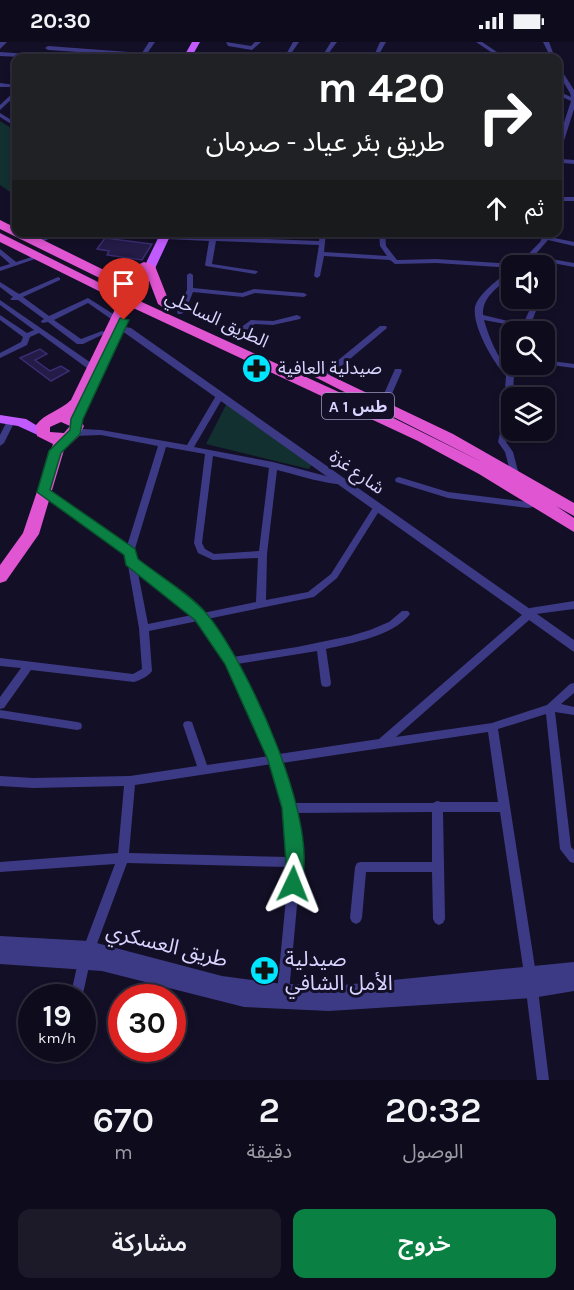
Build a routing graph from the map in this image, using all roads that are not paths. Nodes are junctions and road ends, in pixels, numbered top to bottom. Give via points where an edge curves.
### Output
1 (4, 42) edge
2 (52, 42) edge
3 (229, 42) edge
4 (258, 42) edge
5 (479, 42) edge
6 (0, 47) edge
7 (48, 48) junction
8 (43, 54) edge
9 (111, 54) edge
10 (497, 54) edge
11 (562, 75) edge
12 (12, 92) edge
13 (12, 93) edge
14 (574, 100) edge
15 (0, 102) edge
16 (0, 108) edge
17 (562, 140) edge
18 (13, 237) edge
19 (23, 237) edge
20 (49, 237) edge
21 (163, 237) edge
22 (214, 237) edge
23 (241, 237) edge
24 (322, 237) edge
25 (382, 237) edge
26 (547, 237) edge
27 (551, 237) edge
28 (36, 243) junction
29 (321, 243) junction
30 (574, 244) edge
31 (22, 249) junction
32 (0, 252) edge
33 (321, 254) junction
34 (532, 255) edge
35 (38, 257) junction
36 (390, 258) junction
37 (15, 262) junction
38 (555, 262) edge
39 (501, 265) edge
40 (574, 265) edge
41 (147, 268) junction
42 (0, 269) edge
43 (255, 272) dead end
44 (190, 275) dead end
45 (317, 276) dead end
46 (58, 279) dead end
47 (101, 281) junction
48 (501, 282) edge
49 (0, 285) edge
50 (190, 290) junction
51 (132, 295) junction
52 (304, 295) dead end
53 (18, 297) junction
54 (2, 303) edge
55 (162, 309) junction
56 (533, 309) edge
57 (181, 312) junction
58 (297, 316) dead end
59 (0, 317) edge
60 (480, 317) junction
61 (49, 320) junction
62 (121, 322) junction
63 (37, 328) junction
64 (383, 328) dead end
65 (102, 333) dead end
66 (27, 336) junction
67 (233, 336) junction
68 (0, 356) edge
69 (555, 363) edge
70 (501, 364) edge
71 (574, 366) edge
72 (98, 370) junction
73 (398, 371) dead end
74 (510, 375) edge
75 (323, 377) junction
76 (220, 396) junction
77 (383, 405) junction
78 (55, 418) junction
79 (11, 421) edge
80 (73, 429) junction
81 (45, 435) junction
82 (0, 442) edge
83 (163, 443) junction
84 (189, 448) junction
85 (209, 452) junction
86 (273, 465) junction
87 (514, 471) junction
88 (399, 480) dead end
89 (347, 483) junction
90 (43, 492) junction
91 (539, 502) junction
92 (377, 508) junction
93 (574, 521) edge
94 (263, 554) junction
95 (131, 557) junction
96 (0, 569) edge
97 (0, 577) edge
98 (261, 604) junction
99 (574, 605) edge
100 (530, 613) junction
101 (405, 614) dead end
102 (200, 616) junction
103 (144, 628) junction
104 (574, 638) edge
105 (321, 646) junction
106 (574, 647) edge
107 (231, 661) junction
108 (0, 662) edge
109 (27, 666) junction
110 (326, 683) dead end
111 (574, 687) edge
112 (0, 705) edge
113 (552, 708) junction
114 (574, 711) edge
115 (0, 714) edge
116 (188, 725) dead end
117 (77, 726) dead end
118 (492, 727) junction
119 (381, 744) junction
120 (276, 760) junction
121 (204, 768) junction
122 (0, 781) edge
123 (130, 781) junction
124 (438, 806) junction
125 (505, 807) junction
126 (290, 808) junction
127 (123, 858) junction
128 (574, 858) edge
129 (294, 862) junction
130 (0, 867) edge
131 (437, 867) junction
132 (356, 918) dead end
133 (439, 919) dead end
134 (0, 944) edge
135 (87, 955) junction
136 (0, 956) edge
137 (574, 969) edge
138 (531, 982) junction
139 (574, 983) edge
140 (80, 984) edge
141 (283, 992) junction
142 (543, 1080) edge

1 - 6 street
2 - 7 street
3 - 4 street via 252,48
5 - 10 street
7 - 8 street
7 - 9 street
11 - 14 street
12 - 15 street
13 - 16 street
14 - 17 street
18 - 31 highway, الطريق الساحلي / A 1 طس
19 - 28 highway, الطريق الساحلي / A 1 طس
20 - 28 street
21 - 41 main road
22 - 43 street via 208,265
23 - 29 street
24 - 29 street
25 - 36 street
26 - 34 street
27 - 30 street
28 - 47 highway, الطريق الساحلي / A 1 طس
29 - 33 street
31 - 35 highway, الطريق الساحلي / A 1 طس
31 - 37 street
32 - 37 street
33 - 36 street
33 - 45 street
35 - 37 street
35 - 47 highway, الطريق الساحلي / A 1 طس
36 - 39 street via 400,263
37 - 42 street
38 - 40 street
41 - 47 highway
41 - 51 main road
41 - 55 highway
44 - 50 street
46 - 53 street
47 - 51 highway, الطريق الساحلي / A 1 طس
47 - 62 highway
48 - 60 street via 482,300
49 - 53 street
50 - 52 street
50 - 57 street
51 - 55 highway, الطريق الساحلي / A 1 طس
51 - 62 highway
53 - 54 street
53 - 61 street
54 - 63 street
55 - 57 highway, الطريق الساحلي / A 1 طس
55 - 62 highway
55 - 91 highway, الطريق الساحلي / A 1 طس via 419,434
56 - 60 street via 522,326
57 - 67 highway, الطريق الساحلي / A 1 طس
58 - 67 street via 273,323 254,322
59 - 66 street
60 - 70 street
61 - 62 street via 88,300
61 - 63 street
61 - 65 street via 81,342
62 - 72 highway
62 - 76 street, شارع غزة
62 - 89 street, شارع غزة
63 - 66 street
63 - 72 street
64 - 75 street
66 - 68 street via 24,343
67 - 75 highway, الطريق الساحلي / A 1 طس
69 - 71 street
72 - 78 highway via 75,406
72 - 80 highway
73 - 77 street
74 - 87 street via 502,442
75 - 77 highway, الطريق الساحلي / A 1 طس
76 - 84 street
76 - 89 street, شارع غزة
77 - 87 highway, الطريق الساحلي / A 1 طس
78 - 79 main road
78 - 80 highway via 66,417
78 - 81 highway via 44,425
79 - 81 main road
79 - 82 street
80 - 81 highway
80 - 83 street
80 - 90 highway via 56,451
81 - 96 highway via 50,451 24,534
83 - 84 street
83 - 95 street
84 - 85 street
85 - 86 street
85 - 94 street via 198,543 201,550 213,557
86 - 89 street
86 - 94 street
87 - 93 highway, الطريق الساحلي / A 1 طس
88 - 91 street via 459,497 528,505
89 - 92 street, شارع غزة
89 - 100 street, شارع غزة
90 - 95 street
90 - 97 highway via 28,540
91 - 93 highway, الطريق الساحلي / A 1 طس
92 - 98 street via 326,584 300,598
92 - 100 street, شارع غزة
94 - 98 street
95 - 102 street
95 - 103 street
98 - 102 street
99 - 100 street
100 - 104 street, شارع غزة
100 - 106 street, شارع غزة
100 - 119 street
101 - 105 street via 391,626
102 - 103 street
102 - 107 street
103 - 109 street via 149,667 139,677
105 - 107 street
105 - 110 street
107 - 120 street
108 - 109 street
109 - 112 street
111 - 113 street
113 - 114 street
113 - 118 street
113 - 128 street via 566,849
115 - 117 street
116 - 121 street
118 - 119 street
118 - 125 street
119 - 120 street
120 - 121 street
120 - 126 street
121 - 123 street
122 - 123 street
123 - 127 street
124 - 125 street
124 - 126 street
124 - 131 street
125 - 138 street
126 - 129 street
127 - 129 street
127 - 130 street
127 - 135 street
129 - 141 street
131 - 132 street via 361,867
131 - 133 street
134 - 135 street, طريق العسكري
135 - 136 street, طريق العسكري
135 - 138 street, طريق العسكري via 102,963 244,999 329,1003
135 - 140 street
135 - 141 street, طريق العسكري via 222,984
137 - 138 street, طريق العسكري
138 - 139 street, طريق العسكري
138 - 141 street, طريق العسكري via 343,993
138 - 142 street

